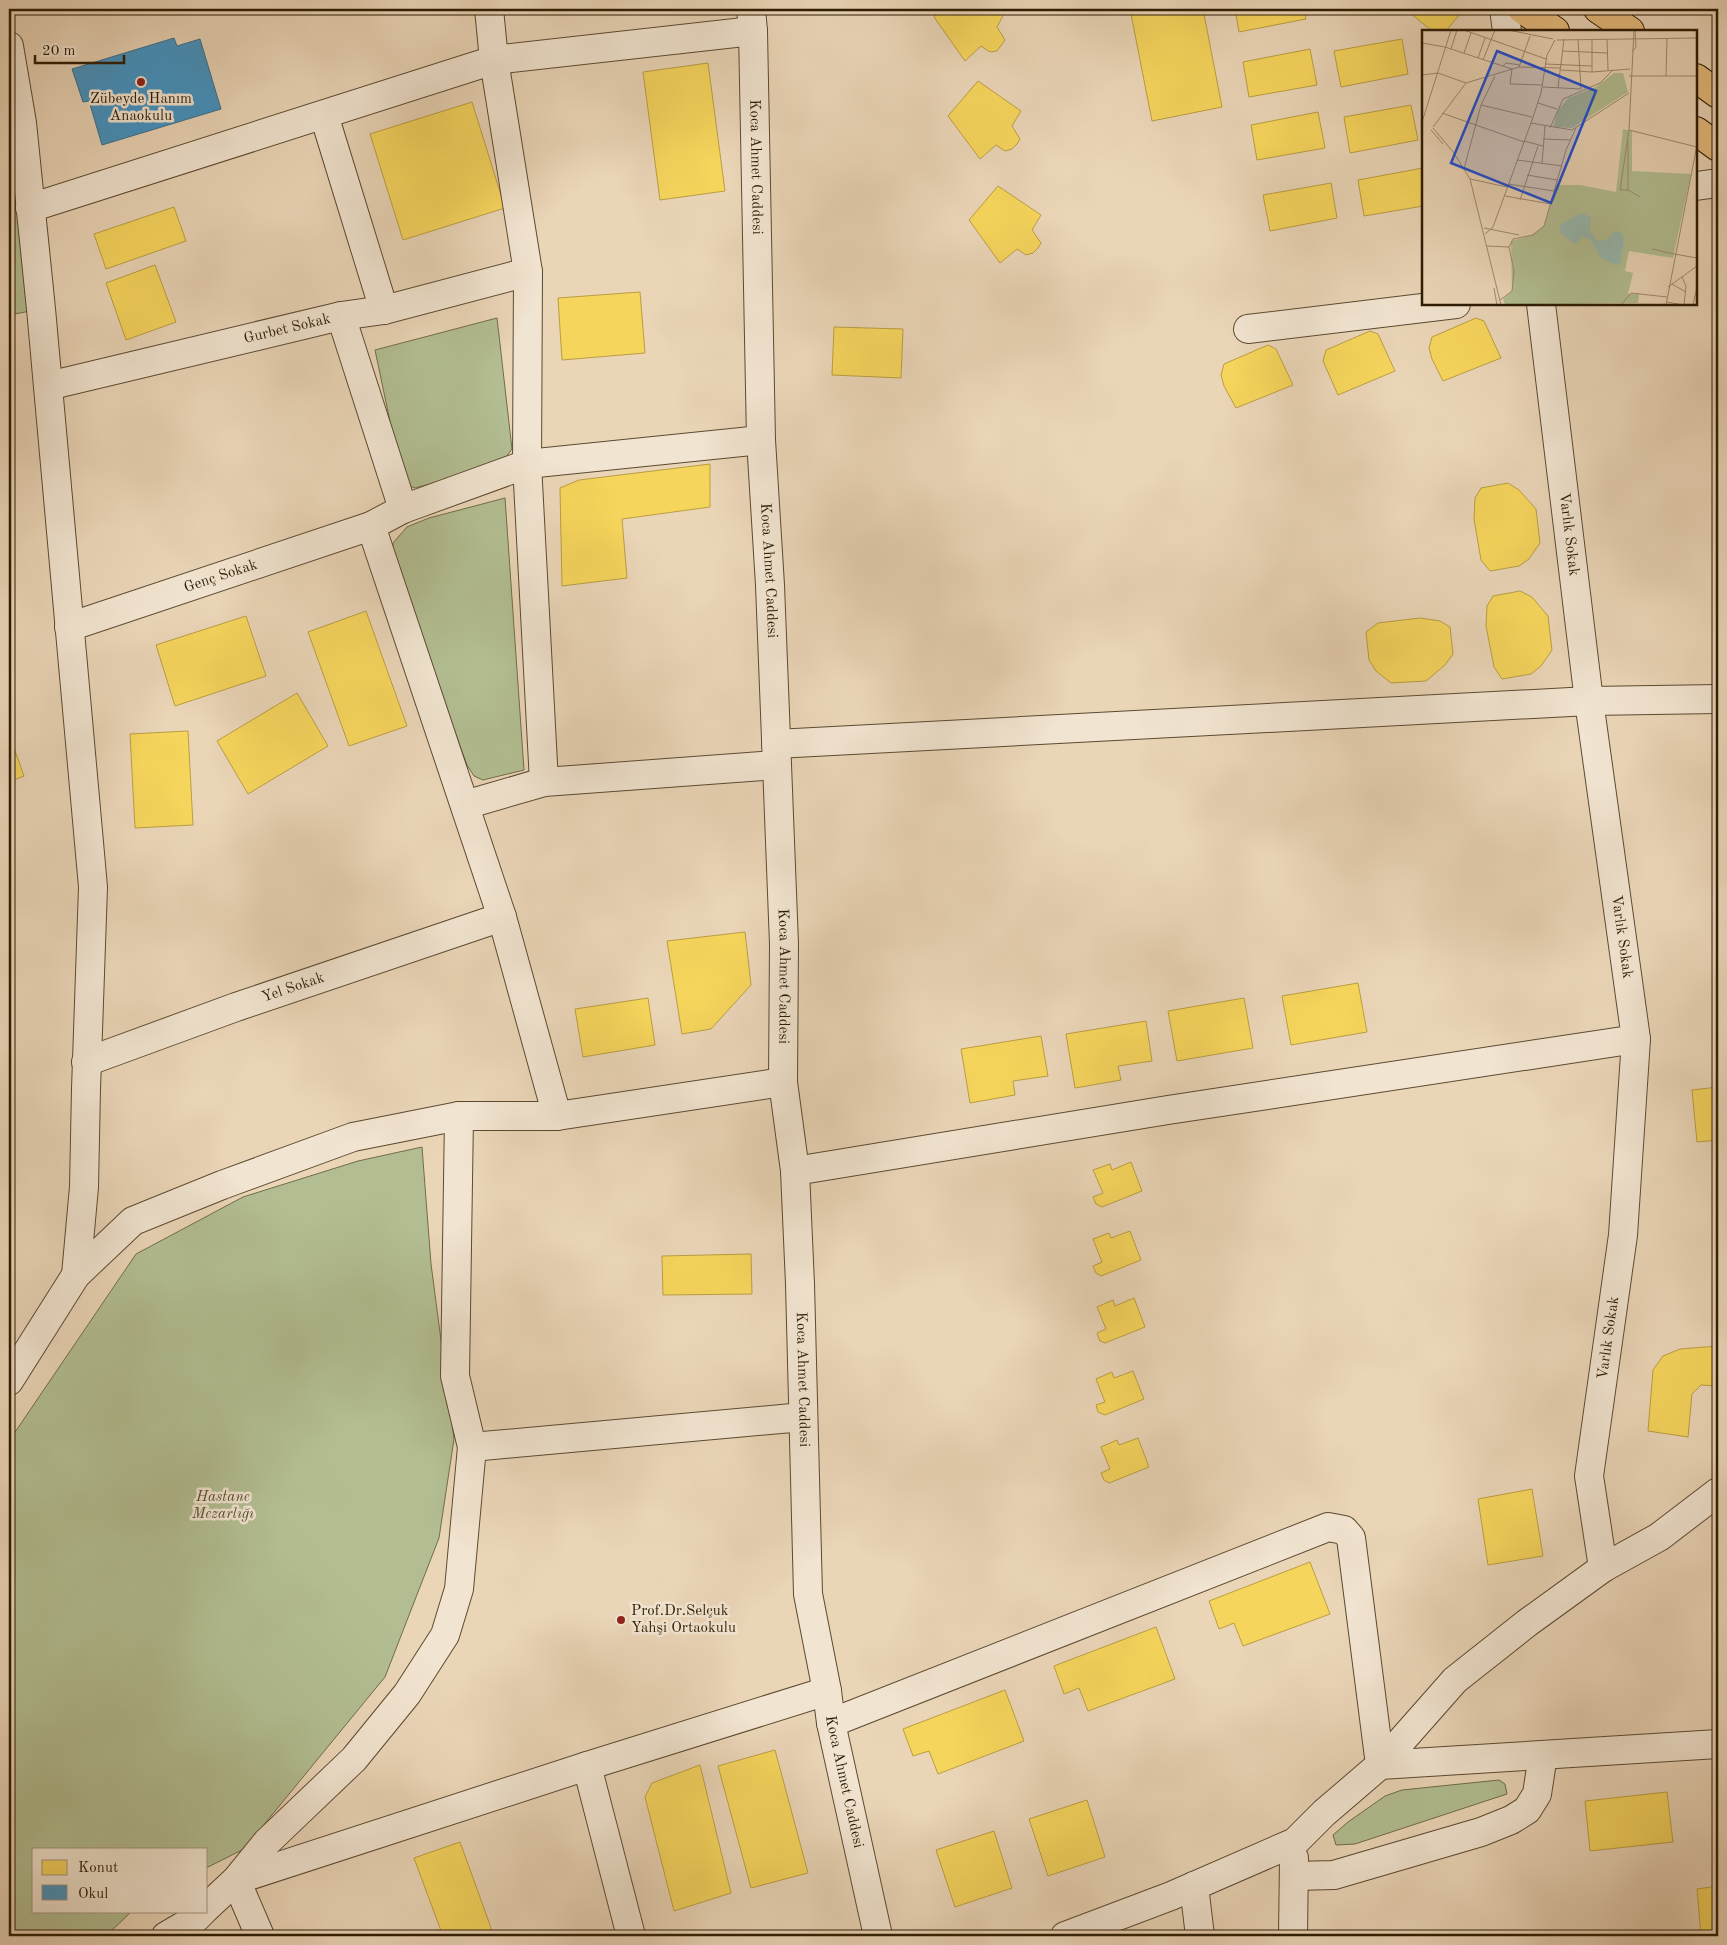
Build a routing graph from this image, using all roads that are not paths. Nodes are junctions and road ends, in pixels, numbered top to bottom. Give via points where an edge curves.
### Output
1 (489, 9) edge
2 (1504, 9) edge
3 (1522, 9) edge
4 (1598, 9) edge
5 (752, 20) edge
6 (1507, 30) edge
7 (1553, 30) edge
8 (1629, 30) edge
9 (9, 46) edge
10 (494, 60) junction
11 (1697, 79) edge
12 (1718, 94) edge
13 (324, 114) junction
14 (1697, 132) edge
15 (1718, 147) edge
16 (1718, 183) edge
17 (1697, 186) edge
18 (30, 208) junction
19 (528, 272) junction
20 (1448, 305) edge
21 (1541, 305) edge
22 (384, 310) junction
23 (341, 316) junction
24 (1248, 329) dead end
25 (48, 386) junction
26 (761, 440) junction
27 (527, 464) junction
28 (403, 509) junction
29 (371, 526) junction
30 (69, 627) junction
31 (1718, 699) edge
32 (1589, 701) junction
33 (776, 755) junction
34 (544, 782) junction
35 (465, 805) junction
36 (502, 917) junction
37 (1636, 1039) junction
38 (86, 1062) junction
39 (783, 1082) junction
40 (458, 1116) junction
41 (557, 1116) junction
42 (794, 1171) junction
43 (76, 1275) junction
44 (9, 1381) edge
45 (803, 1418) junction
46 (472, 1447) junction
47 (1718, 1492) edge
48 (1603, 1568) junction
49 (827, 1691) junction
50 (831, 1723) junction
51 (1718, 1744) edge
52 (1543, 1755) junction
53 (1380, 1765) junction
54 (587, 1766) junction
55 (1294, 1842) junction
56 (1294, 1876) junction
57 (236, 1880) junction
58 (1194, 1886) junction
59 (208, 1906) edge
60 (202, 1912) edge
61 (166, 1936) edge
62 (260, 1936) edge
63 (631, 1936) edge
64 (878, 1936) edge
65 (1065, 1936) edge
66 (1200, 1936) edge
67 (1293, 1936) edge

1 - 10 street
2 - 6 street
3 - 7 main road
4 - 8 main road
5 - 10 street
5 - 26 street, Koca Ahmet Caddesi
9 - 18 street via 22,123
10 - 13 street
10 - 19 street
11 - 12 main road
13 - 18 street
13 - 22 street
14 - 15 main road
16 - 17 street
18 - 25 street
19 - 22 street, Gurbet Sokak
19 - 27 street
20 - 24 street
21 - 32 street, Varlık Sokak
22 - 23 street, Gurbet Sokak
23 - 25 street, Gurbet Sokak
23 - 28 street
25 - 30 street
26 - 27 street, Genç Sokak
26 - 33 street, Koca Ahmet Caddesi
27 - 28 street, Genç Sokak
27 - 34 street
28 - 29 street, Genç Sokak
29 - 30 street, Genç Sokak
29 - 35 street
30 - 38 street via 93,887
31 - 32 street
32 - 33 street
32 - 37 street, Varlık Sokak
33 - 34 street
33 - 39 street, Koca Ahmet Caddesi via 784,944
34 - 35 street
35 - 36 street
36 - 38 street, Yel Sokak via 236,1007
36 - 41 street
37 - 42 street
37 - 48 street, Varlık Sokak via 1623,1235 1589,1476
38 - 43 street via 84,1187
39 - 41 street
39 - 42 street, Koca Ahmet Caddesi
40 - 41 street
40 - 43 street via 353,1137 133,1221
40 - 46 street via 455,1376
42 - 45 street, Koca Ahmet Caddesi
43 - 44 street
45 - 46 street
45 - 49 street, Koca Ahmet Caddesi via 808,1594
46 - 57 street via 459,1589 445,1635 407,1694 354,1759 267,1842
47 - 48 street via 1659,1537
48 - 53 street via 1454,1680
49 - 50 street, Koca Ahmet Caddesi
49 - 54 street
50 - 53 street via 1328,1527 1344,1530 1351,1538
50 - 64 street, Koca Ahmet Caddesi
51 - 52 street
52 - 53 street
52 - 56 street via 1537,1794 1527,1810 1511,1820 1481,1832 1334,1875
53 - 55 street
54 - 57 street
54 - 63 street
55 - 56 street
55 - 58 street
56 - 67 street
57 - 59 street
57 - 62 street
58 - 65 street
58 - 66 street
60 - 61 street

